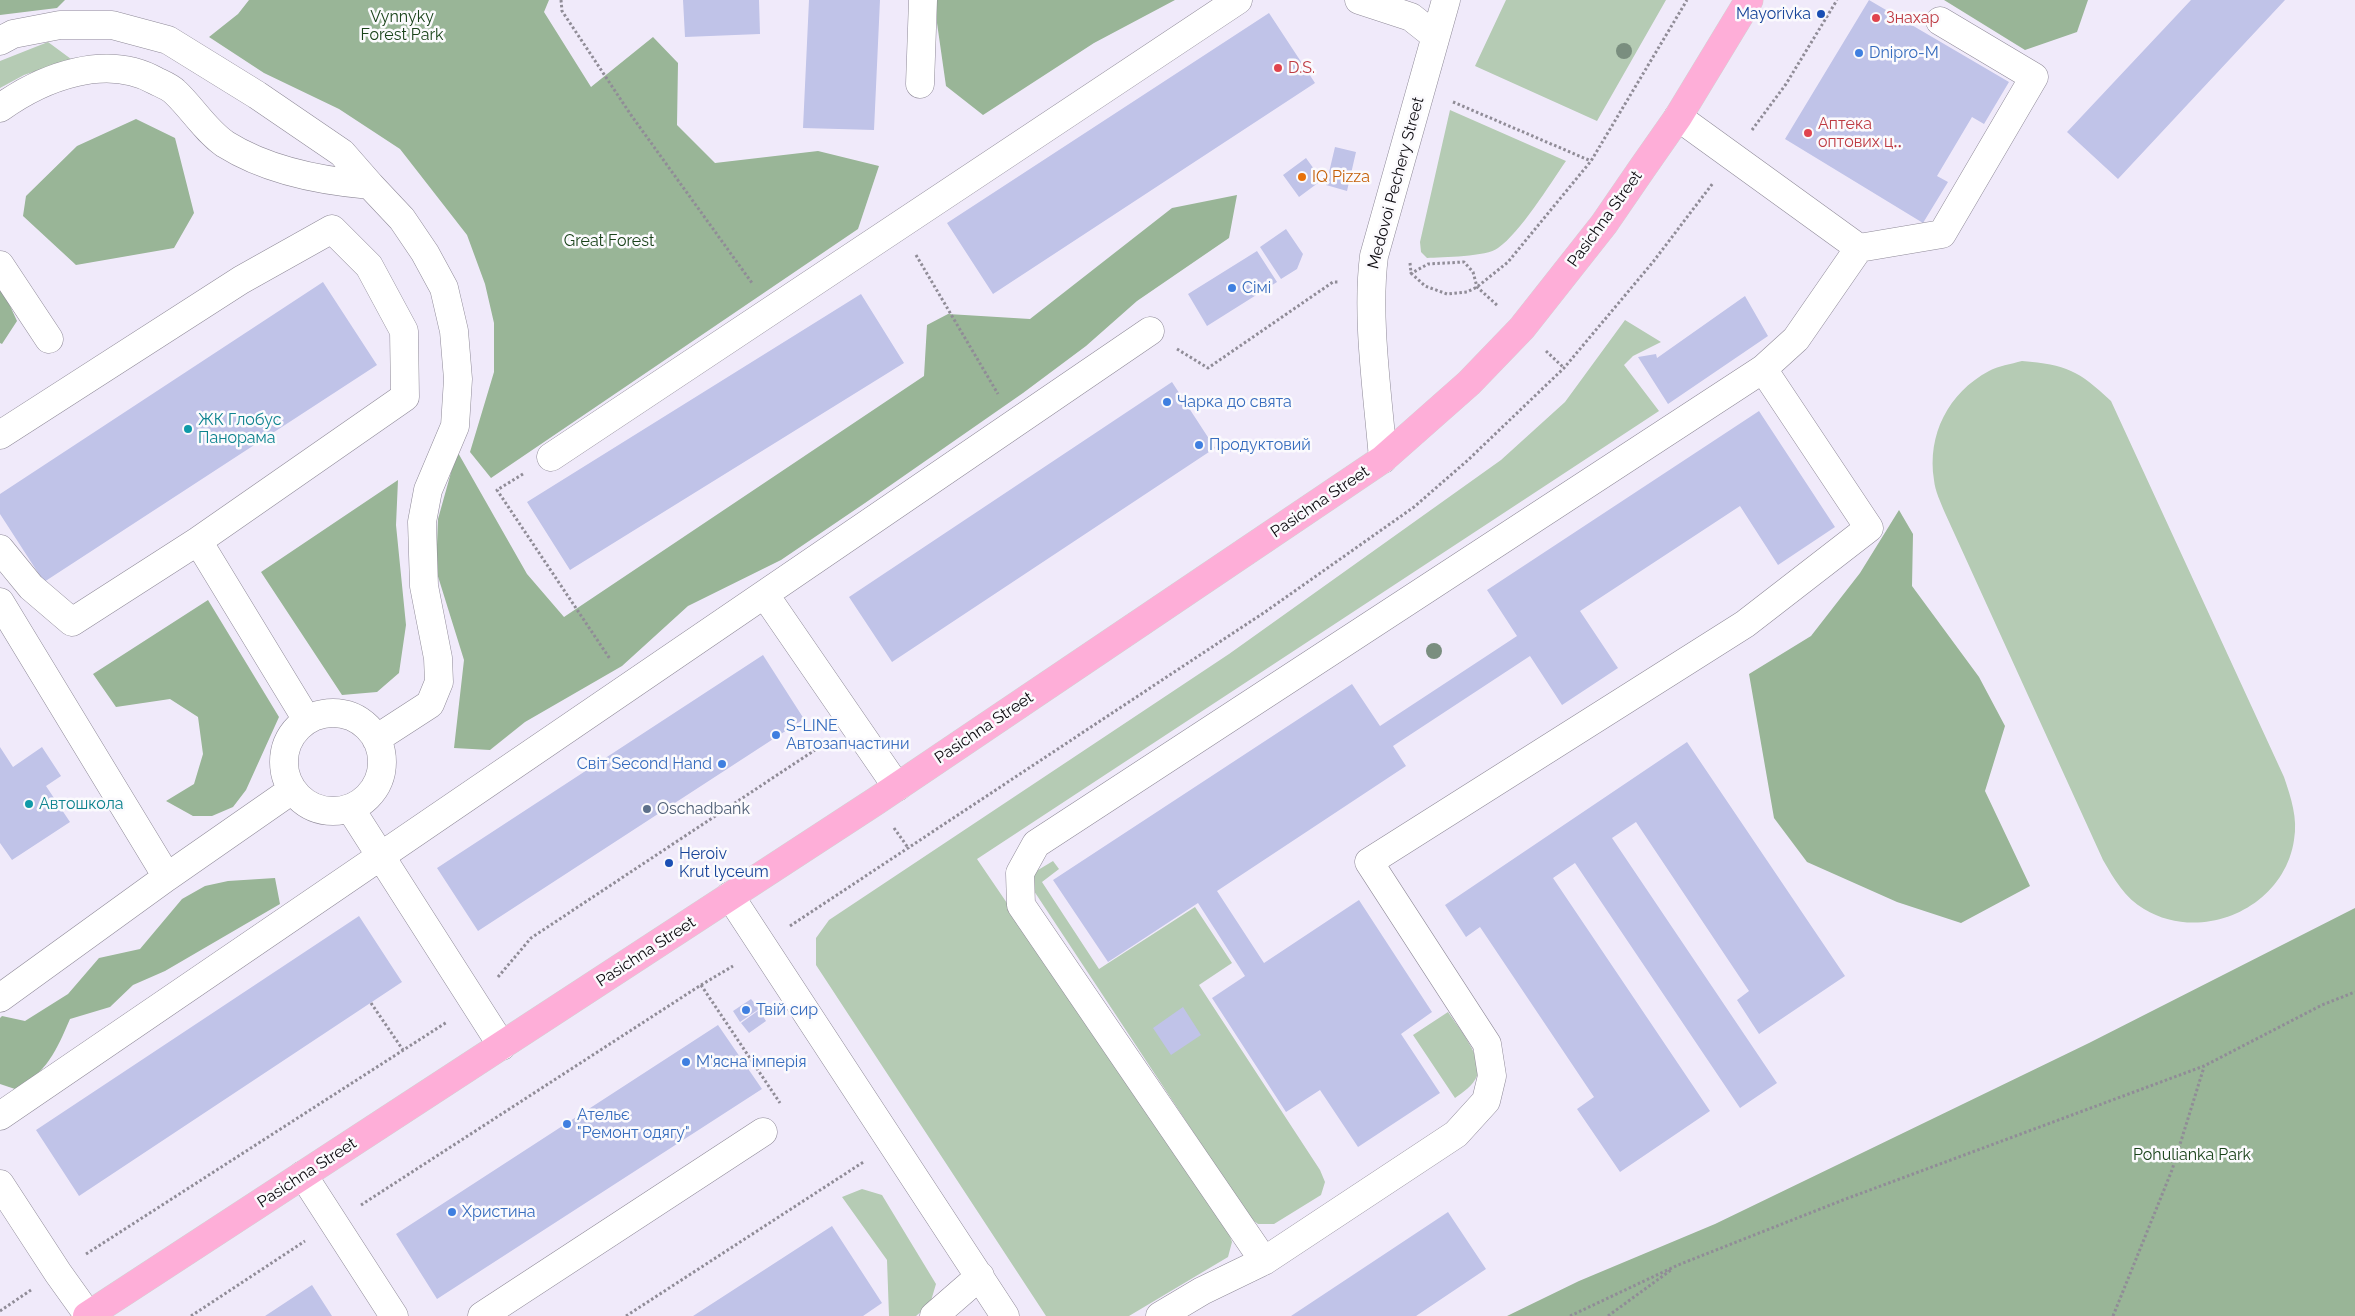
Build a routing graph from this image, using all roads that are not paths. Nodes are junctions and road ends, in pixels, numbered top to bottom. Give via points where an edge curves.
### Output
1 (923, 0) edge
2 (1238, 0) edge
3 (1359, 0) edge
4 (1446, 0) edge
5 (1749, 0) edge
6 (1940, 21) dead end
7 (1435, 36) junction
8 (0, 41) edge
9 (920, 84) dead end
10 (0, 108) edge
11 (1678, 117) junction
12 (370, 185) junction
13 (1859, 248) junction
14 (0, 264) edge
15 (1150, 331) road end
16 (49, 339) dead end
17 (1763, 369) junction
18 (0, 435) edge
19 (551, 457) road end
20 (1383, 459) junction
21 (198, 541) junction
22 (0, 549) edge
23 (765, 595) junction
24 (0, 602) edge
25 (307, 720) junction
26 (376, 739) junction
27 (897, 787) junction
28 (292, 790) junction
29 (350, 808) junction
30 (380, 855) junction
31 (167, 877) junction
32 (730, 896) junction
33 (0, 998) edge
34 (502, 1046) junction
35 (0, 1116) edge
36 (763, 1132) road end
37 (303, 1175) junction
38 (0, 1184) edge
39 (1264, 1261) junction
40 (980, 1276) junction
41 (87, 1316) edge
42 (394, 1316) edge
43 (482, 1316) edge
44 (934, 1316) edge
45 (1006, 1316) edge
46 (1160, 1316) edge

1 - 9 street
2 - 19 street
3 - 7 street via 1411,17
4 - 7 street, Medovoi Pechery Street
5 - 11 main road, Pasichna Street
6 - 13 street via 2034,77 1942,234
7 - 20 street, Medovoi Pechery Street via 1374,256 1371,278
8 - 12 street via 13,34 60,25 112,26 168,40 257,94 342,153
10 - 12 street via 42,84 76,73 107,67 141,72 174,91 198,120 224,143 256,161 338,182
11 - 13 street
11 - 20 main road, Pasichna Street via 1604,224 1522,328 1468,383
12 - 26 street via 402,219 444,288 454,330 458,379 455,426 428,490 422,522 424,586 438,658 439,682 430,704
13 - 17 street via 1796,339
14 - 16 street
15 - 23 street
17 - 39 street via 1869,528 1745,624 1370,862 1487,1044 1492,1076 1486,1101 1456,1134
17 - 39 street via 1036,844 1020,873 1021,905
18 - 21 street via 240,280 332,229 369,266 404,331 405,397
20 - 27 main road, Pasichna Street
21 - 22 street via 72,622 31,587
21 - 25 street
23 - 27 street
23 - 30 street
24 - 31 street
25 - 26 street via 322,714 338,713 353,717
25 - 28 street via 295,730 285,752 285,776
26 - 29 street via 381,771 375,787 365,800
27 - 32 main road, Pasichna Street
28 - 29 street via 318,809
28 - 31 street
29 - 30 street
30 - 34 street
30 - 35 street
31 - 33 street
32 - 34 main road, Pasichna Street
32 - 40 street
34 - 37 main road, Pasichna Street
36 - 43 street
37 - 41 main road, Pasichna Street
37 - 42 street
38 - 41 street
39 - 46 street
40 - 44 street
40 - 45 street

